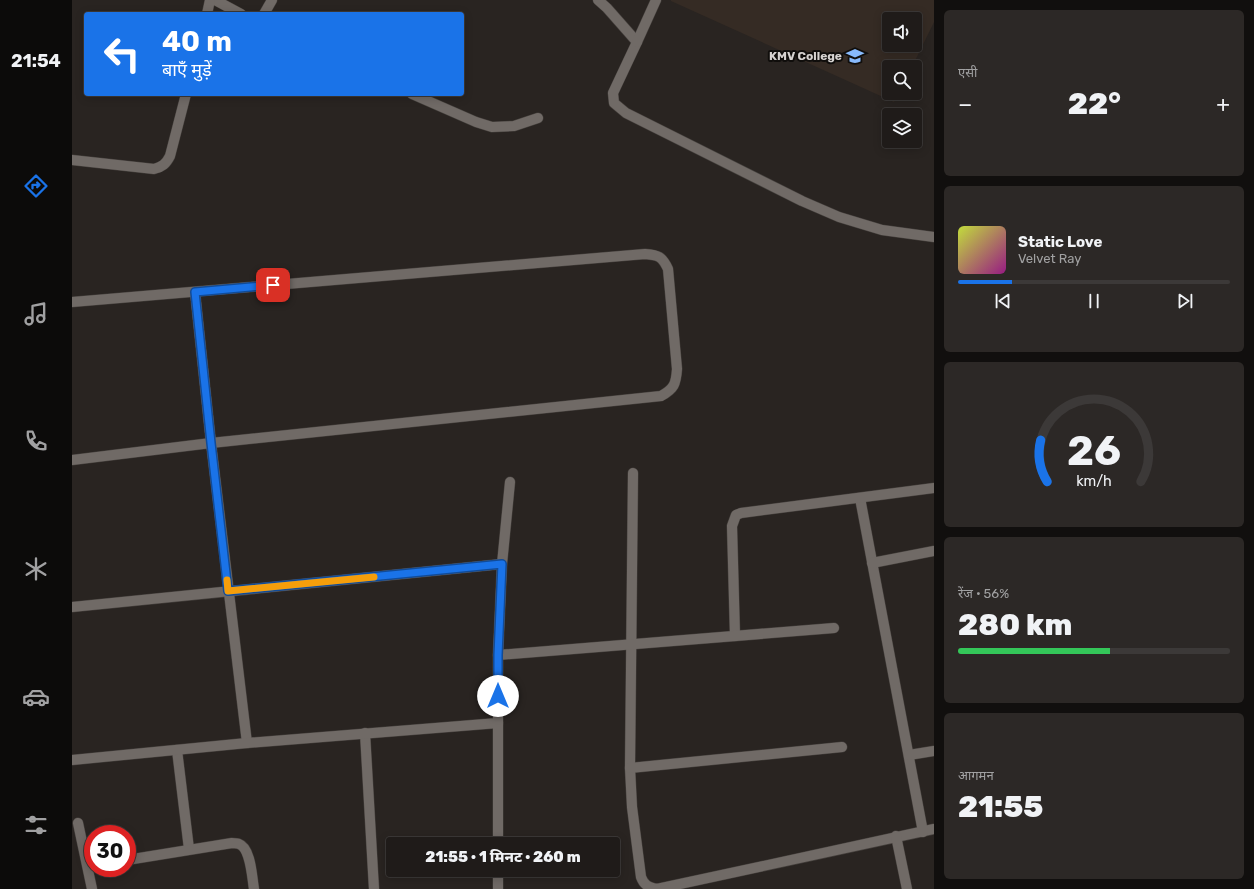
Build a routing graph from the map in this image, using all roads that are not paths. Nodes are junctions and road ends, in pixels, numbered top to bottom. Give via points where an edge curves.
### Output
1 (210, 0) edge
2 (215, 0) edge
3 (272, 0) edge
4 (598, 0) edge
5 (656, 0) edge
6 (207, 12) edge
7 (237, 12) edge
8 (265, 12) edge
9 (637, 42) junction
10 (185, 96) edge
11 (417, 96) edge
12 (538, 118) dead end
13 (72, 160) edge
14 (934, 237) edge
15 (195, 292) junction
16 (72, 302) edge
17 (211, 443) junction
18 (72, 460) edge
19 (633, 473) dead end
20 (510, 482) dead end
21 (934, 488) edge
22 (860, 498) junction
23 (934, 551) edge
24 (872, 563) junction
25 (502, 564) junction
26 (228, 591) junction
27 (72, 607) edge
28 (834, 628) dead end
29 (735, 636) junction
30 (632, 645) junction
31 (498, 655) junction
32 (498, 723) junction
33 (365, 733) junction
34 (246, 743) junction
35 (842, 747) dead end
36 (177, 750) junction
37 (934, 750) edge
38 (909, 755) junction
39 (72, 760) edge
40 (630, 768) junction
41 (78, 823) dead end
42 (934, 829) edge
43 (923, 832) junction
44 (896, 836) junction
45 (498, 837) edge
46 (84, 845) edge
47 (189, 849) junction
48 (136, 858) edge
49 (91, 877) edge
50 (498, 877) edge
51 (92, 889) edge
52 (254, 889) edge
53 (374, 889) edge
54 (498, 889) edge
55 (907, 889) edge

1 - 6 street
2 - 7 street
3 - 8 street
4 - 9 street
5 - 9 street
9 - 14 street via 613,93 614,103 626,113 839,217 882,230
10 - 13 street via 170,156 161,167 154,169
11 - 12 street via 492,127 514,126
15 - 16 street
15 - 17 street
15 - 17 street via 644,254 656,255 664,260 668,269 677,379 671,390 661,396
17 - 18 street
17 - 26 street
19 - 30 street
20 - 25 street
21 - 22 street
22 - 24 street
22 - 29 street via 741,512 736,515 732,526
23 - 24 street
24 - 38 street
25 - 26 street
25 - 31 street
26 - 27 street
26 - 34 street
28 - 29 street
29 - 30 street
30 - 31 street
30 - 40 street
31 - 32 street
32 - 33 street
32 - 45 street
33 - 34 street
33 - 53 street
34 - 36 street
35 - 40 street
36 - 39 street
36 - 47 street
37 - 38 street
38 - 43 street
40 - 44 street via 641,877 643,883 649,887 657,889
41 - 46 street
42 - 43 street
43 - 44 street
44 - 55 street
47 - 48 street
47 - 52 street via 240,844 248,854
49 - 51 street
50 - 54 street

